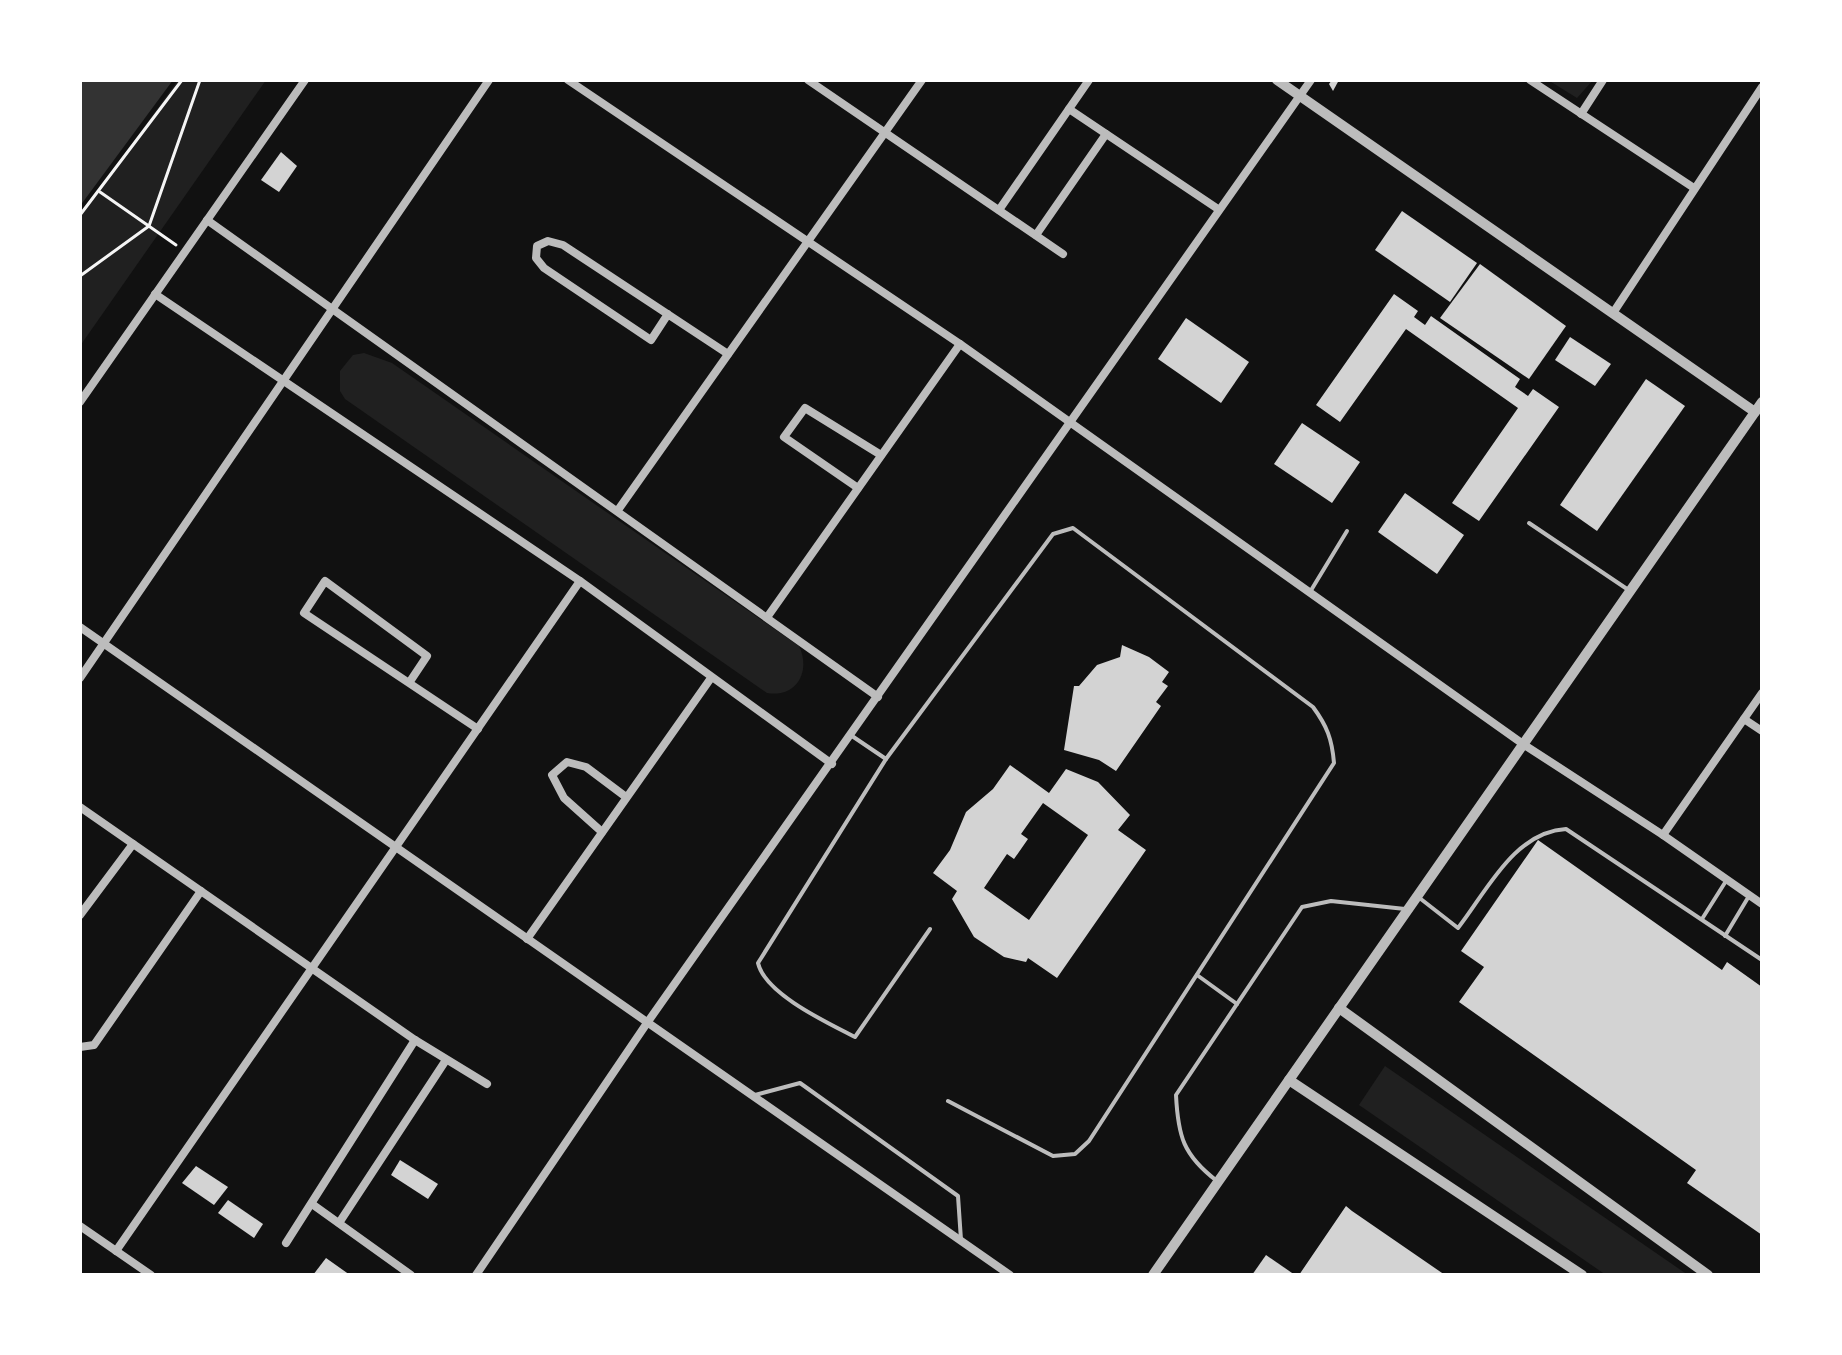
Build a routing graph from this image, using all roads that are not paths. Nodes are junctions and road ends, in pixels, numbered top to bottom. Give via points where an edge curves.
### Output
1 (305, 80) edge
2 (489, 80) edge
3 (568, 80) edge
4 (808, 80) edge
5 (922, 80) edge
6 (1089, 80) edge
7 (1277, 80) edge
8 (1311, 80) edge
9 (1530, 80) edge
10 (1603, 80) edge
11 (1762, 87) edge
12 (1300, 96) junction
13 (1069, 109) junction
14 (1581, 114) junction
15 (885, 132) junction
16 (1106, 134) junction
17 (1694, 188) junction
18 (1218, 209) junction
19 (999, 210) junction
20 (207, 220) junction
21 (1036, 235) junction
22 (808, 241) junction
23 (1063, 254) dead end
24 (155, 294) junction
25 (335, 309) junction
26 (1613, 313) junction
27 (668, 314) junction
28 (960, 344) junction
29 (728, 354) junction
30 (283, 381) junction
31 (80, 402) edge
32 (1760, 410) edge
33 (1069, 425) junction
34 (881, 455) junction
35 (858, 488) junction
36 (618, 510) junction
37 (1529, 523) dead end
38 (1347, 531) dead end
39 (580, 581) junction
40 (1630, 591) junction
41 (1309, 594) junction
42 (768, 616) junction
43 (80, 627) edge
44 (104, 645) junction
45 (80, 678) edge
46 (711, 678) junction
47 (409, 683) junction
48 (1762, 693) edge
49 (878, 697) junction
50 (1744, 719) junction
51 (478, 729) junction
52 (1762, 731) edge
53 (852, 736) junction
54 (1523, 744) junction
55 (886, 759) junction
56 (832, 764) junction
57 (626, 797) junction
58 (80, 807) edge
59 (602, 832) junction
60 (1663, 835) junction
61 (133, 844) junction
62 (395, 849) junction
63 (1727, 879) junction
64 (201, 891) junction
65 (1749, 895) junction
66 (1417, 896) junction
67 (1762, 904) edge
68 (1408, 910) junction
69 (80, 915) edge
70 (1702, 919) junction
71 (930, 929) dead end
72 (1725, 936) junction
73 (527, 939) junction
74 (1762, 960) edge
75 (313, 968) junction
76 (1196, 975) junction
77 (1237, 1004) junction
78 (1339, 1008) junction
79 (647, 1023) junction
80 (415, 1040) junction
81 (80, 1047) edge
82 (446, 1060) junction
83 (1289, 1080) junction
84 (487, 1084) dead end
85 (755, 1095) junction
86 (948, 1101) dead end
87 (1218, 1182) junction
88 (312, 1204) junction
89 (339, 1223) junction
90 (80, 1226) edge
91 (961, 1241) junction
92 (286, 1243) dead end
93 (116, 1251) junction
94 (151, 1275) edge
95 (411, 1275) edge
96 (476, 1275) edge
97 (1010, 1275) edge
98 (1153, 1275) edge
99 (1582, 1275) edge
100 (1708, 1275) edge

1 - 20 street
2 - 25 street
3 - 22 street
4 - 15 street
5 - 15 street
6 - 13 street
7 - 12 street
8 - 12 street
9 - 14 street
10 - 14 street
11 - 17 street
12 - 18 street
12 - 26 street
13 - 16 street
13 - 19 street
14 - 17 street
15 - 19 street
15 - 22 street
16 - 18 street
16 - 21 street
17 - 26 street
18 - 33 street
19 - 21 street
20 - 24 street
20 - 25 street
21 - 23 street
22 - 28 street
22 - 29 street
24 - 30 street
24 - 31 street
25 - 30 street
25 - 36 street
26 - 32 street
27 - 27 street via 563,245 548,241 537,246 536,258 544,268 651,340
27 - 29 street
28 - 33 street
28 - 34 street
29 - 36 street
30 - 39 street
30 - 44 street
32 - 40 street
33 - 41 street
33 - 49 street
34 - 35 street
34 - 35 street via 805,408 784,437
35 - 42 street
36 - 42 street
37 - 40 lane
38 - 41 lane
39 - 46 street
39 - 51 street
40 - 54 street
41 - 54 street
42 - 49 street
43 - 44 street
44 - 45 street
44 - 62 street
46 - 56 street
46 - 57 street
47 - 47 street via 304,613 325,581 427,656
47 - 51 street
48 - 50 street
49 - 53 street
50 - 52 street
50 - 60 street
51 - 62 street
53 - 55 lane
53 - 56 street
54 - 60 street
54 - 66 street
55 - 71 lane via 758,963 760,972 804,1011 855,1037
55 - 76 lane via 1053,534 1073,528 1313,707 1332,738 1334,763
56 - 79 street
57 - 59 street
57 - 59 street via 586,767 567,762 552,775 564,798
58 - 61 street
59 - 73 street
60 - 63 street
61 - 64 street
61 - 69 street
62 - 73 street
62 - 75 street
63 - 65 street
63 - 70 lane
64 - 75 street
64 - 81 street via 94,1045
65 - 67 street
65 - 72 lane
66 - 68 street
66 - 70 lane via 1458,928 1525,843 1541,833 1566,829
68 - 77 lane via 1331,901 1302,907
68 - 78 street
70 - 72 lane
72 - 74 lane
73 - 79 street
75 - 80 street
75 - 93 street
76 - 77 lane
76 - 86 lane via 1089,1141 1075,1154 1053,1156
77 - 87 lane via 1176,1095 1178,1129 1193,1163
78 - 83 street
78 - 100 street
79 - 85 street
79 - 96 street
80 - 82 street
80 - 88 street
82 - 84 street
82 - 89 street
83 - 87 street
83 - 99 street
85 - 91 street
85 - 91 lane via 800,1083 958,1196
87 - 98 street
88 - 89 street
88 - 92 street
89 - 95 street
90 - 93 street
91 - 97 street
93 - 94 street

